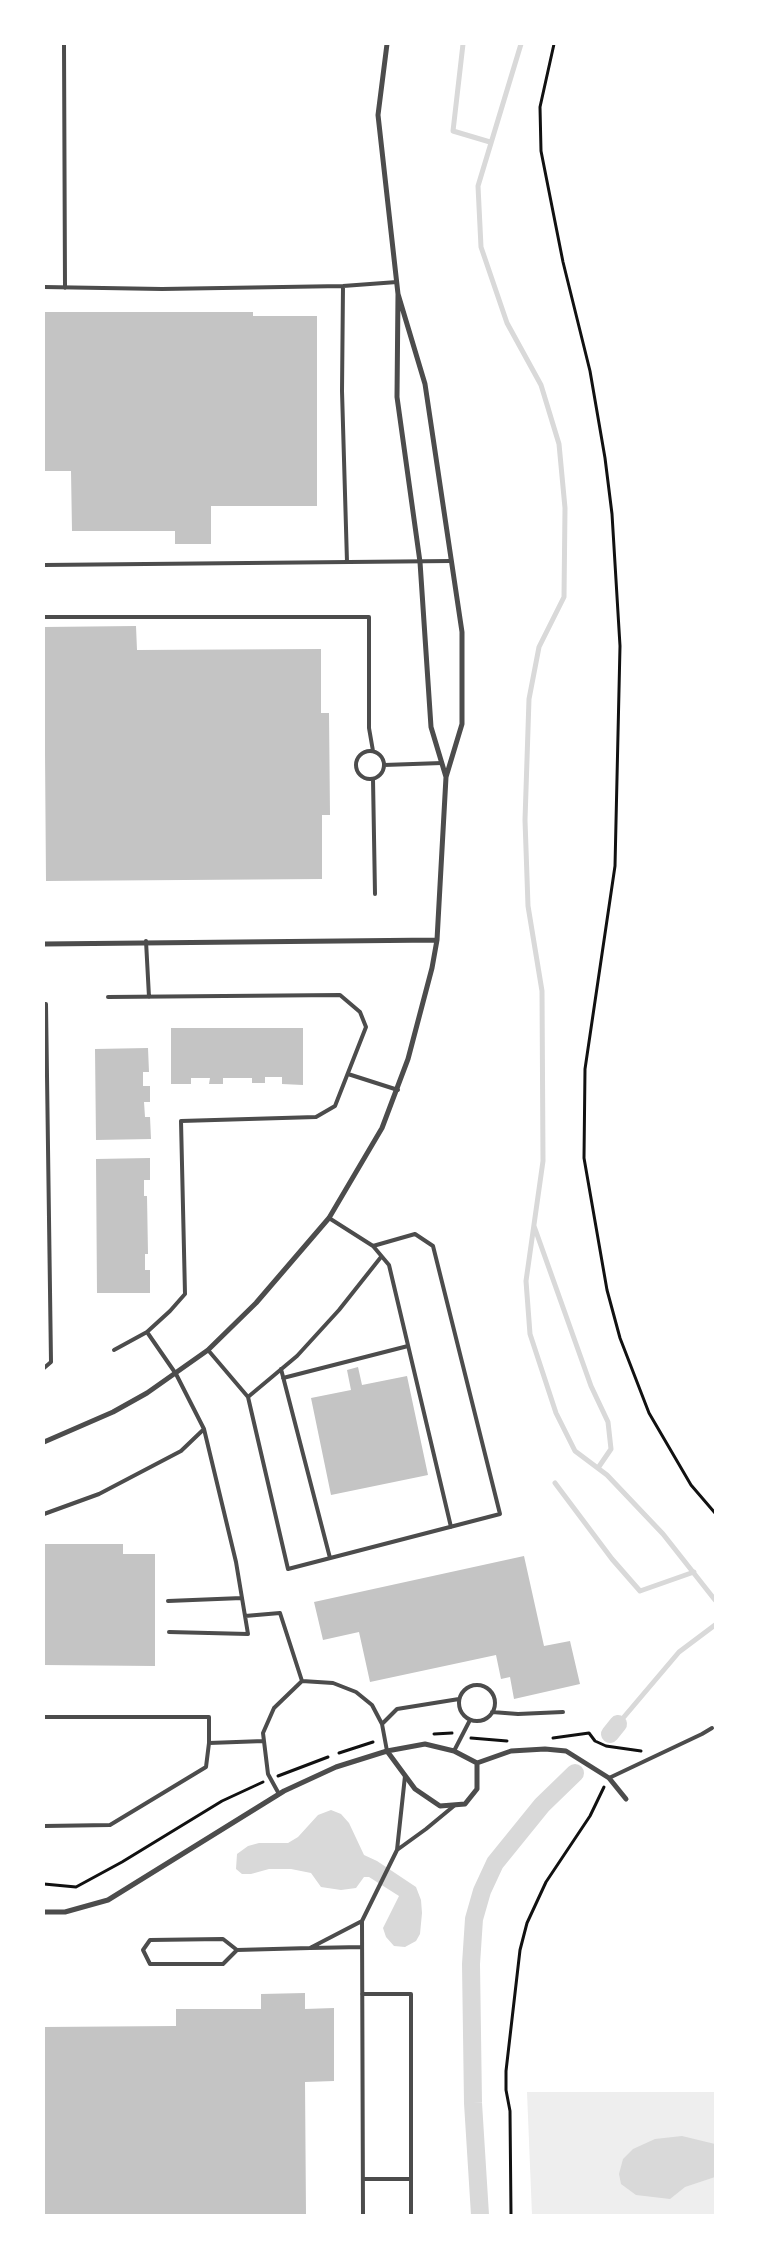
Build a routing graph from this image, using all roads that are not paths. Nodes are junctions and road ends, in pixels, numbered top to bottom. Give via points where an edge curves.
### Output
1 (64, 44) edge
2 (387, 44) edge
3 (397, 282) junction
4 (343, 286) junction
5 (44, 287) edge
6 (65, 288) junction
7 (398, 294) junction
8 (347, 562) junction
9 (420, 562) junction
10 (451, 562) junction
11 (44, 565) edge
12 (44, 617) edge
13 (373, 751) junction
14 (442, 763) junction
15 (384, 765) junction
16 (446, 777) junction
17 (373, 779) junction
18 (375, 894) dead end
19 (437, 940) junction
20 (146, 941) junction
21 (44, 944) edge
22 (149, 996) junction
23 (108, 997) dead end
24 (44, 1004) edge
25 (348, 1074) junction
26 (398, 1090) junction
27 (329, 1218) junction
28 (373, 1246) junction
29 (381, 1257) junction
30 (51, 1287) junction
31 (44, 1288) edge
32 (147, 1332) junction
33 (408, 1346) junction
34 (114, 1350) dead end
35 (208, 1350) junction
36 (44, 1368) edge
37 (281, 1369) junction
38 (176, 1374) junction
39 (283, 1378) junction
40 (248, 1397) junction
41 (204, 1429) junction
42 (44, 1442) edge
43 (44, 1514) edge
44 (451, 1527) junction
45 (330, 1558) junction
46 (242, 1598) junction
47 (168, 1601) dead end
48 (245, 1616) junction
49 (168, 1632) dead end
50 (302, 1681) junction
51 (459, 1699) junction
52 (492, 1712) junction
53 (563, 1712) dead end
54 (44, 1718) edge
55 (470, 1720) junction
56 (382, 1724) junction
57 (712, 1728) dead end
58 (264, 1741) junction
59 (209, 1742) junction
60 (387, 1751) junction
61 (454, 1751) junction
62 (477, 1763) junction
63 (405, 1776) junction
64 (609, 1778) junction
65 (279, 1794) junction
66 (626, 1799) dead end
67 (455, 1805) junction
68 (44, 1826) edge
69 (397, 1850) junction
70 (44, 1912) edge
71 (362, 1921) junction
72 (362, 1947) junction
73 (310, 1948) junction
74 (237, 1950) junction
75 (362, 1994) junction
76 (363, 2179) junction
77 (411, 2179) junction
78 (363, 2215) edge
79 (411, 2215) edge

1 - 6 lane
2 - 3 street via 378,115
3 - 4 lane
3 - 7 street
4 - 6 lane
4 - 8 lane via 342,391
5 - 6 lane
7 - 9 street via 397,397
7 - 10 street via 425,384
8 - 9 lane
8 - 11 lane
9 - 10 lane
9 - 14 street via 431,727
10 - 16 street via 462,632 462,724
12 - 13 lane via 369,617 369,728
13 - 15 lane via 379,754
13 - 17 lane via 361,754 356,765 361,776
14 - 15 lane
14 - 16 street
15 - 17 lane via 379,776
16 - 19 street
17 - 18 lane
19 - 20 street
19 - 26 street
20 - 21 street
20 - 22 lane
22 - 23 lane
22 - 25 lane via 340,995 360,1012 366,1026
24 - 30 lane
25 - 26 lane
25 - 32 lane via 336,1106 316,1117 181,1121 185,1294
26 - 27 street via 382,1128
27 - 28 lane
27 - 35 street via 256,1303
28 - 29 lane
28 - 44 lane via 415,1234 433,1246 500,1514
29 - 33 lane via 389,1266
29 - 37 lane via 340,1310
30 - 31 lane
30 - 36 lane via 52,1362
32 - 34 lane
32 - 38 lane
33 - 39 lane
33 - 44 lane
35 - 38 street
35 - 40 lane
37 - 39 lane
37 - 40 lane
38 - 41 lane
38 - 42 street via 113,1412
39 - 45 lane
40 - 45 lane via 288,1569
41 - 43 lane via 180,1451 107,1489
41 - 46 lane
44 - 45 lane
46 - 47 lane
46 - 48 lane
48 - 49 lane via 248,1634
48 - 50 lane via 280,1612
50 - 56 lane via 334,1683 356,1692 372,1705
50 - 58 lane via 274,1708 263,1733
51 - 52 lane via 465,1688 477,1684 483,1686 489,1689 495,1700
51 - 55 lane via 461,1712
51 - 56 lane via 397,1709
52 - 53 lane
52 - 55 lane via 483,1720
54 - 59 lane via 209,1717
55 - 61 lane
56 - 60 lane
57 - 64 lane
58 - 59 lane
58 - 65 lane via 268,1774
59 - 68 lane via 206,1767 110,1825
60 - 61 street via 425,1744
60 - 63 street
60 - 65 street via 336,1766
61 - 62 street
62 - 64 street via 512,1752 566,1750
62 - 67 street via 477,1789 465,1804
63 - 67 street via 415,1789 440,1806
63 - 69 lane
64 - 66 street
65 - 70 street via 108,1900 66,1912
67 - 69 lane
69 - 71 lane
71 - 72 lane
71 - 73 lane
72 - 73 lane
72 - 75 lane
73 - 74 lane
74 - 74 lane via 223,1939 150,1940 143,1950 150,1964 222,1964
75 - 76 lane
75 - 77 lane via 411,1994
76 - 77 lane
76 - 78 lane
77 - 79 lane

